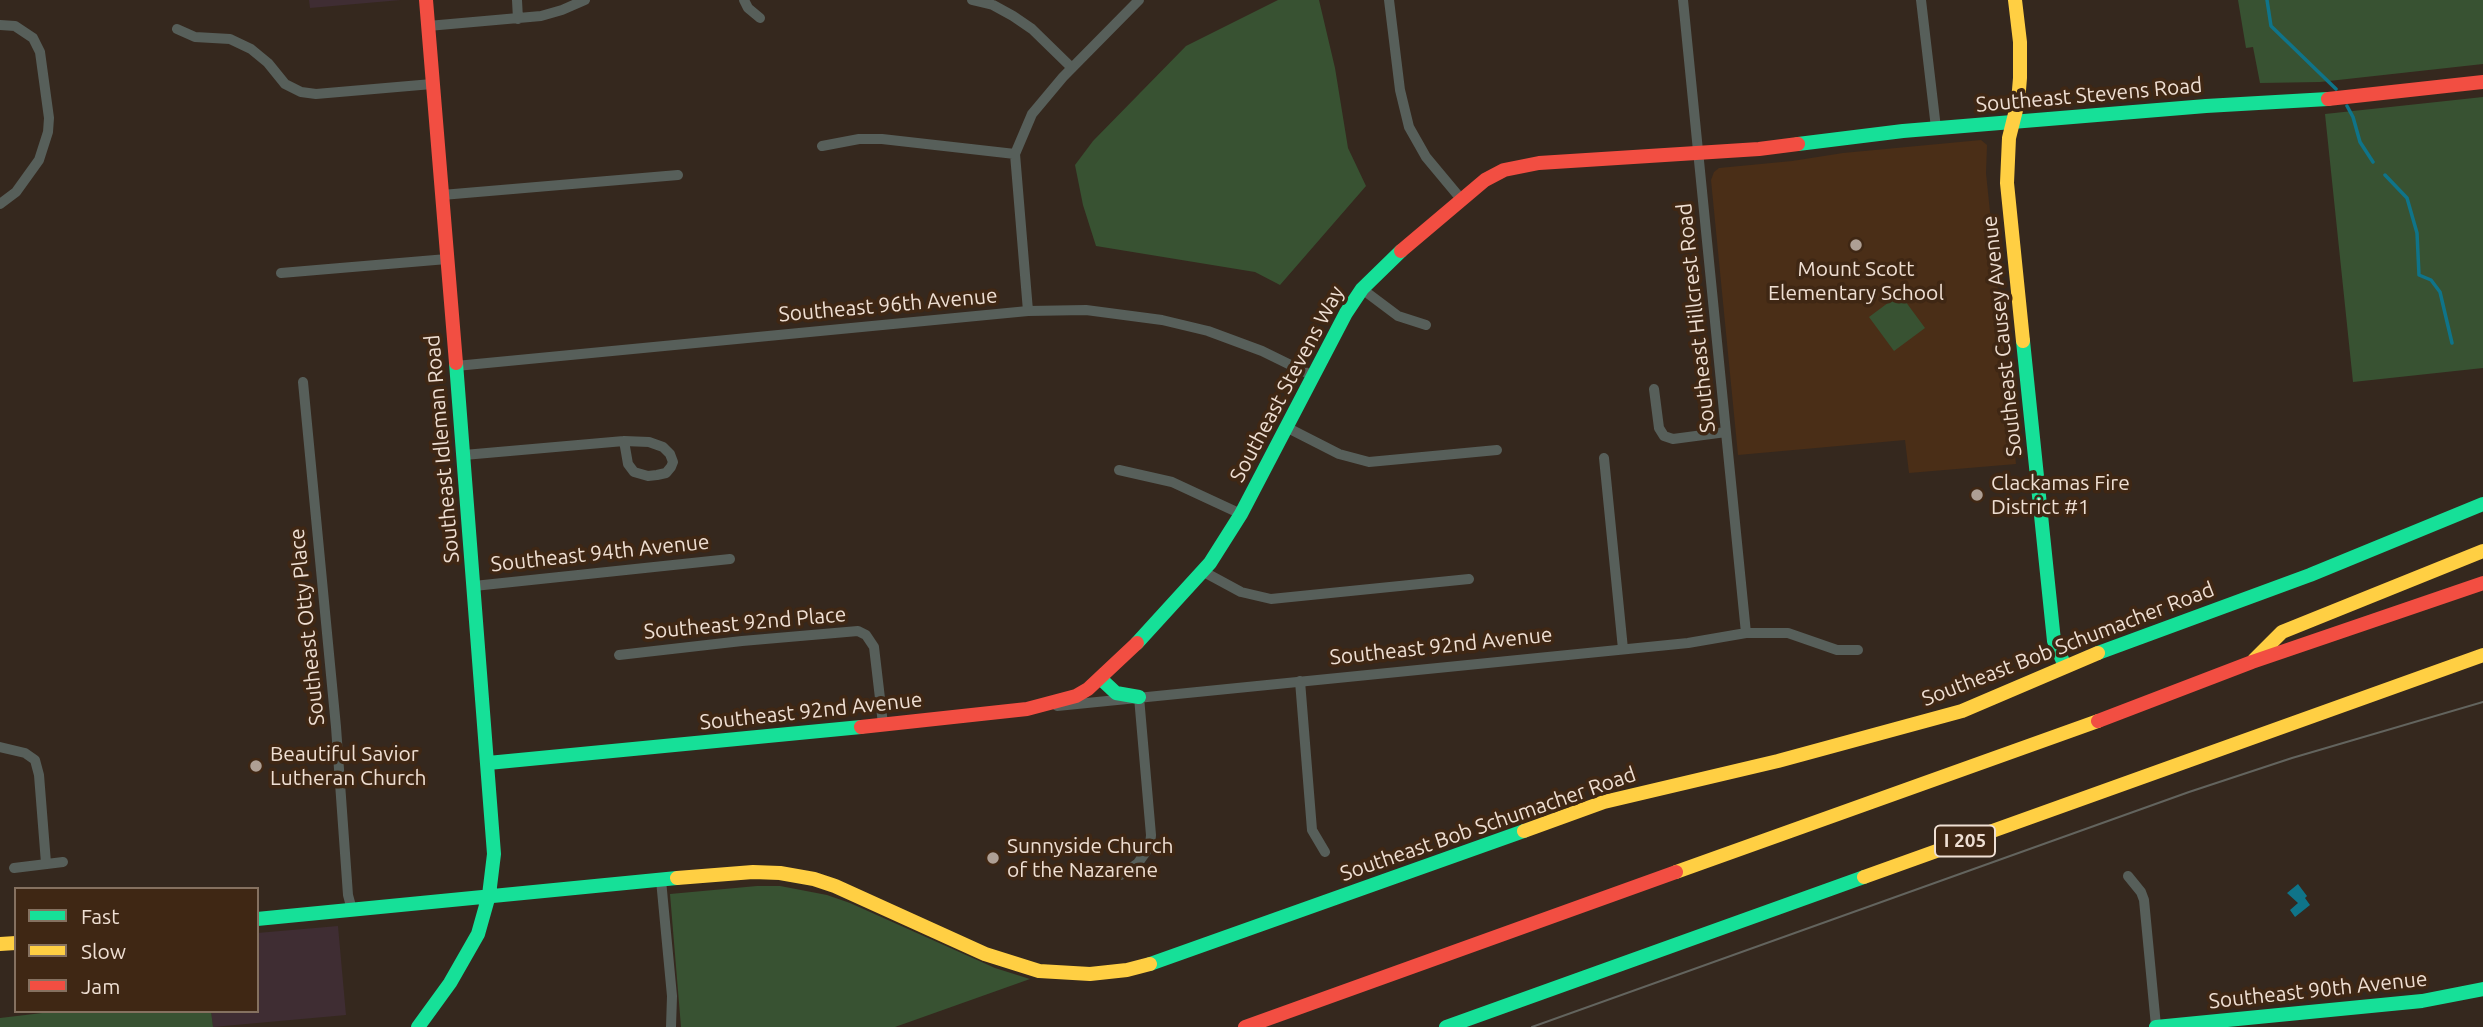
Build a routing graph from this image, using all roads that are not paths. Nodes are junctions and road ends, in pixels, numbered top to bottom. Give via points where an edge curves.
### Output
1 (426, 0) edge
2 (517, 0) edge
3 (585, 0) edge
4 (744, 0) edge
5 (972, 0) edge
6 (1139, 0) edge
7 (1389, 0) edge
8 (1683, 0) edge
9 (1921, 0) edge
10 (2015, 0) edge
11 (760, 18) dead end
12 (518, 19) junction
13 (0, 25) edge
14 (428, 26) junction
15 (177, 29) dead end
16 (1072, 68) junction
17 (2483, 82) edge
18 (432, 84) junction
19 (2013, 121) junction
20 (1936, 128) junction
21 (822, 146) dead end
22 (1699, 153) junction
23 (1015, 154) junction
24 (678, 175) dead end
25 (442, 195) junction
26 (1461, 199) junction
27 (0, 204) edge
28 (447, 259) junction
29 (281, 273) dead end
30 (1362, 289) junction
31 (1028, 311) junction
32 (1426, 325) dead end
33 (456, 366) junction
34 (1312, 376) junction
35 (303, 382) dead end
36 (1654, 389) dead end
37 (1286, 427) junction
38 (1726, 432) junction
39 (624, 441) junction
40 (1497, 450) dead end
41 (464, 454) junction
42 (1604, 458) dead end
43 (1119, 471) dead end
44 (2483, 504) edge
45 (1241, 514) junction
46 (2483, 551) edge
47 (730, 559) dead end
48 (1204, 572) junction
49 (1469, 579) dead end
50 (2483, 583) edge
51 (474, 586) junction
52 (1746, 633) junction
53 (1623, 649) junction
54 (1858, 650) dead end
55 (619, 655) dead end
56 (2483, 655) edge
57 (2252, 662) junction
58 (2065, 666) junction
59 (1101, 679) junction
60 (1300, 681) junction
61 (1139, 697) junction
62 (1045, 706) junction
63 (883, 724) junction
64 (0, 747) edge
65 (488, 763) junction
66 (1325, 852) dead end
67 (63, 862) dead end
68 (46, 863) junction
69 (14, 867) dead end
70 (1121, 875) dead end
71 (2128, 876) dead end
72 (661, 880) junction
73 (489, 895) junction
74 (352, 910) junction
75 (259, 919) edge
76 (2483, 989) edge
77 (418, 1027) edge
78 (671, 1027) edge
79 (1245, 1027) edge
80 (1446, 1027) edge
81 (2156, 1027) edge

1 - 14 main road, Southeast Idleman Road
2 - 12 street
3 - 12 street
4 - 11 street
5 - 16 street via 1013,16
6 - 16 street
7 - 26 street via 1409,127 1426,157
8 - 22 street, Southeast Hillcrest Road
9 - 20 street
10 - 19 main road, Southeast Causey Avenue via 2021,59
12 - 14 street
13 - 27 street via 15,26 33,38 40,52 49,118 38,160 16,192
14 - 18 main road, Southeast Idleman Road
15 - 18 street via 195,37 230,39 251,49 285,84 301,92
16 - 23 street via 1032,114
17 - 19 main road, Southeast Stevens Road via 2329,99
18 - 25 main road, Southeast Idleman Road
19 - 20 main road, Southeast Stevens Road
19 - 58 main road, Southeast Causey Avenue via 2009,204 2054,641
20 - 22 main road, Southeast Stevens Road
21 - 23 street via 882,139
22 - 26 main road, Southeast Stevens Way via 1518,166 1495,174
22 - 38 street, Southeast Hillcrest Road
23 - 31 street
24 - 25 street
25 - 28 main road, Southeast Idleman Road
26 - 30 main road, Southeast Stevens Way
28 - 29 street
28 - 33 main road, Southeast Idleman Road
30 - 32 street via 1398,316
30 - 34 main road, Southeast Stevens Way
31 - 33 street, Southeast 96th Avenue
31 - 34 street, Southeast 96th Avenue via 1086,310 1161,320 1237,341
33 - 41 main road, Southeast Idleman Road
34 - 37 main road, Southeast Stevens Way
35 - 74 street, Southeast Otty Place
36 - 38 street via 1664,436 1673,439
37 - 40 street via 1339,454 1369,462
37 - 45 main road, Southeast Stevens Way
38 - 52 street, Southeast Hillcrest Road
39 - 39 street via 663,447 673,461 671,467 657,475 634,472
39 - 41 street
41 - 51 main road, Southeast Idleman Road
42 - 53 street
43 - 45 street via 1172,482
44 - 58 main road, Southeast Bob Schumacher Road via 2310,575
45 - 48 main road, Southeast Stevens Way
46 - 57 main road via 2282,632
47 - 51 street, Southeast 94th Avenue
48 - 49 street via 1241,592 1271,599
48 - 59 main road, Southeast Stevens Way
50 - 57 main road
51 - 65 main road, Southeast Idleman Road
52 - 53 street, Southeast 92nd Avenue
52 - 54 street, Southeast 92nd Avenue via 1788,633 1837,650
53 - 60 street, Southeast 92nd Avenue
55 - 63 street, Southeast 92nd Place via 858,631 874,647
56 - 80 main road, I 205
57 - 79 main road
58 - 72 main road, Southeast Bob Schumacher Road via 1990,701 1940,718 1588,807 1156,962 1118,971 1060,973 1014,964 814,878 752,872
59 - 61 main road, Southeast 92nd Avenue via 1116,693
59 - 62 main road, Southeast Stevens Way via 1076,696
60 - 61 street, Southeast 92nd Avenue
60 - 66 street via 1312,830
61 - 62 street, Southeast 92nd Avenue
61 - 70 street via 1151,835 1146,854
62 - 63 main road, Southeast 92nd Avenue
63 - 65 main road, Southeast 92nd Avenue
64 - 68 street via 35,760
65 - 73 main road, Southeast Idleman Road via 494,842
67 - 68 street
68 - 69 street
71 - 81 street via 2144,900
72 - 73 main road, Southeast Bob Schumacher Road
72 - 78 street
73 - 74 main road
73 - 77 main road, Southeast Idleman Road via 470,950
74 - 75 main road
76 - 81 main road, Southeast 90th Avenue via 2422,1001

